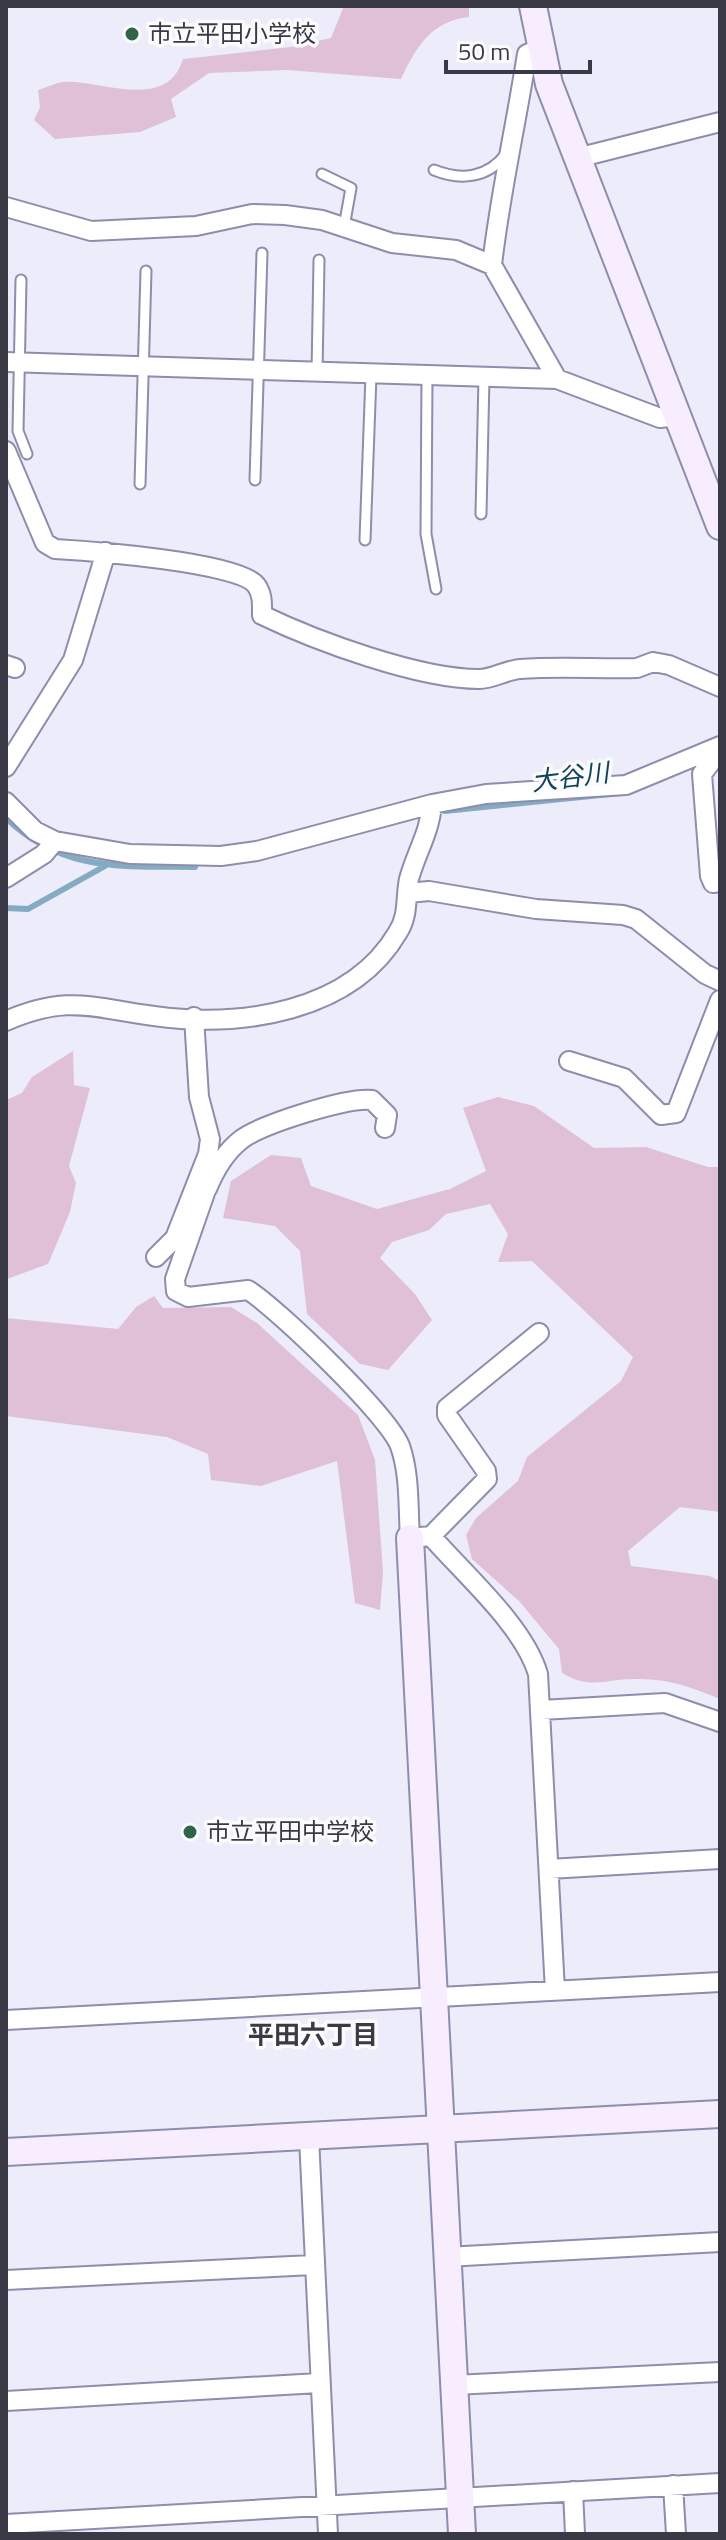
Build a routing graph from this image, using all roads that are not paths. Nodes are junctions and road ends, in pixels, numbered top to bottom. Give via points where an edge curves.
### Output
1 (533, 6) edge
2 (539, 49) junction
3 (720, 122) edge
4 (511, 150) junction
5 (577, 158) junction
6 (434, 170) dead end
7 (322, 174) dead end
8 (6, 207) edge
9 (344, 227) junction
10 (262, 253) dead end
11 (319, 260) dead end
12 (492, 265) junction
13 (146, 271) dead end
14 (21, 280) dead end
15 (13, 362) edge
16 (144, 367) junction
17 (259, 371) junction
18 (317, 373) junction
19 (371, 375) junction
20 (427, 376) junction
21 (484, 377) junction
22 (557, 379) junction
23 (678, 416) junction
24 (6, 451) edge
25 (27, 454) dead end
26 (255, 480) dead end
27 (140, 484) dead end
28 (481, 514) dead end
29 (720, 526) edge
30 (365, 540) dead end
31 (106, 552) junction
32 (436, 589) dead end
33 (720, 687) edge
34 (715, 748) edge
35 (6, 767) edge
36 (6, 802) edge
37 (432, 804) junction
38 (51, 847) junction
39 (6, 878) edge
40 (720, 882) edge
41 (408, 893) junction
42 (720, 981) edge
43 (720, 1000) edge
44 (194, 1017) junction
45 (6, 1021) edge
46 (569, 1061) dead end
47 (385, 1128) dead end
48 (200, 1191) junction
49 (156, 1257) dead end
50 (539, 1333) dead end
51 (420, 1537) junction
52 (541, 1710) junction
53 (720, 1722) edge
54 (720, 1859) edge
55 (549, 1869) junction
56 (720, 1982) edge
57 (555, 1991) junction
58 (434, 1997) junction
59 (6, 2020) edge
60 (720, 2114) edge
61 (439, 2129) junction
62 (309, 2137) junction
63 (6, 2152) edge
64 (720, 2242) edge
65 (446, 2257) junction
66 (313, 2265) junction
67 (6, 2280) edge
68 (720, 2372) edge
69 (319, 2383) junction
70 (454, 2385) junction
71 (6, 2401) edge
72 (720, 2483) edge
73 (673, 2485) junction
74 (573, 2491) junction
75 (460, 2499) junction
76 (327, 2507) junction
77 (6, 2524) edge
78 (328, 2534) edge
79 (462, 2534) edge
80 (575, 2534) edge
81 (676, 2534) edge

1 - 2 street
2 - 4 street via 527,54
2 - 5 street
3 - 5 street
4 - 6 lane via 483,175
4 - 12 street
5 - 23 street
7 - 9 lane via 351,188
8 - 9 street via 91,231 196,226 252,214
9 - 12 street via 392,243 456,250
10 - 17 lane
11 - 18 lane
12 - 22 street
13 - 16 lane
14 - 15 lane
15 - 16 street
15 - 25 lane via 18,431
16 - 17 street
16 - 27 lane
17 - 18 street
17 - 26 lane
18 - 19 street
19 - 20 street
19 - 30 lane
20 - 21 street
20 - 32 lane via 426,534
21 - 22 street
21 - 28 lane
22 - 23 street via 660,418
23 - 29 street
24 - 31 street via 45,543 55,549
31 - 33 street via 239,574 256,584 262,615 306,637 394,664 480,679 519,669 637,668 653,662
31 - 35 street via 73,660
34 - 37 street via 626,785 486,794
34 - 40 street via 702,774 710,876 713,883
36 - 38 street
37 - 38 street via 221,856
37 - 41 street
38 - 39 street
41 - 42 street via 429,891 536,909 623,915 636,919
41 - 44 street via 407,914 398,934 354,982 332,996 276,1015
43 - 46 street via 676,1113 661,1115 624,1078
44 - 45 street via 58,1003
44 - 48 street via 199,1097 210,1139
47 - 48 street via 387,1115 372,1100 337,1103 245,1137 226,1153
48 - 49 street via 175,1238
48 - 51 street via 176,1291 188,1297 248,1290 350,1385 399,1444
50 - 51 street via 447,1408 487,1479
51 - 52 street via 533,1655
51 - 58 street
52 - 53 street via 665,1703
52 - 55 street
54 - 55 street
55 - 57 street
56 - 57 street
57 - 58 street
58 - 59 street
58 - 61 street
60 - 61 street
61 - 62 street
61 - 65 street
62 - 63 street
62 - 66 street
64 - 65 street
65 - 70 street
66 - 67 street
66 - 69 street
68 - 70 street
69 - 71 street
69 - 76 street
70 - 75 street
72 - 73 street
73 - 74 street
73 - 81 street
74 - 75 street
74 - 80 street
75 - 76 street
75 - 79 street
76 - 77 street
76 - 78 street

